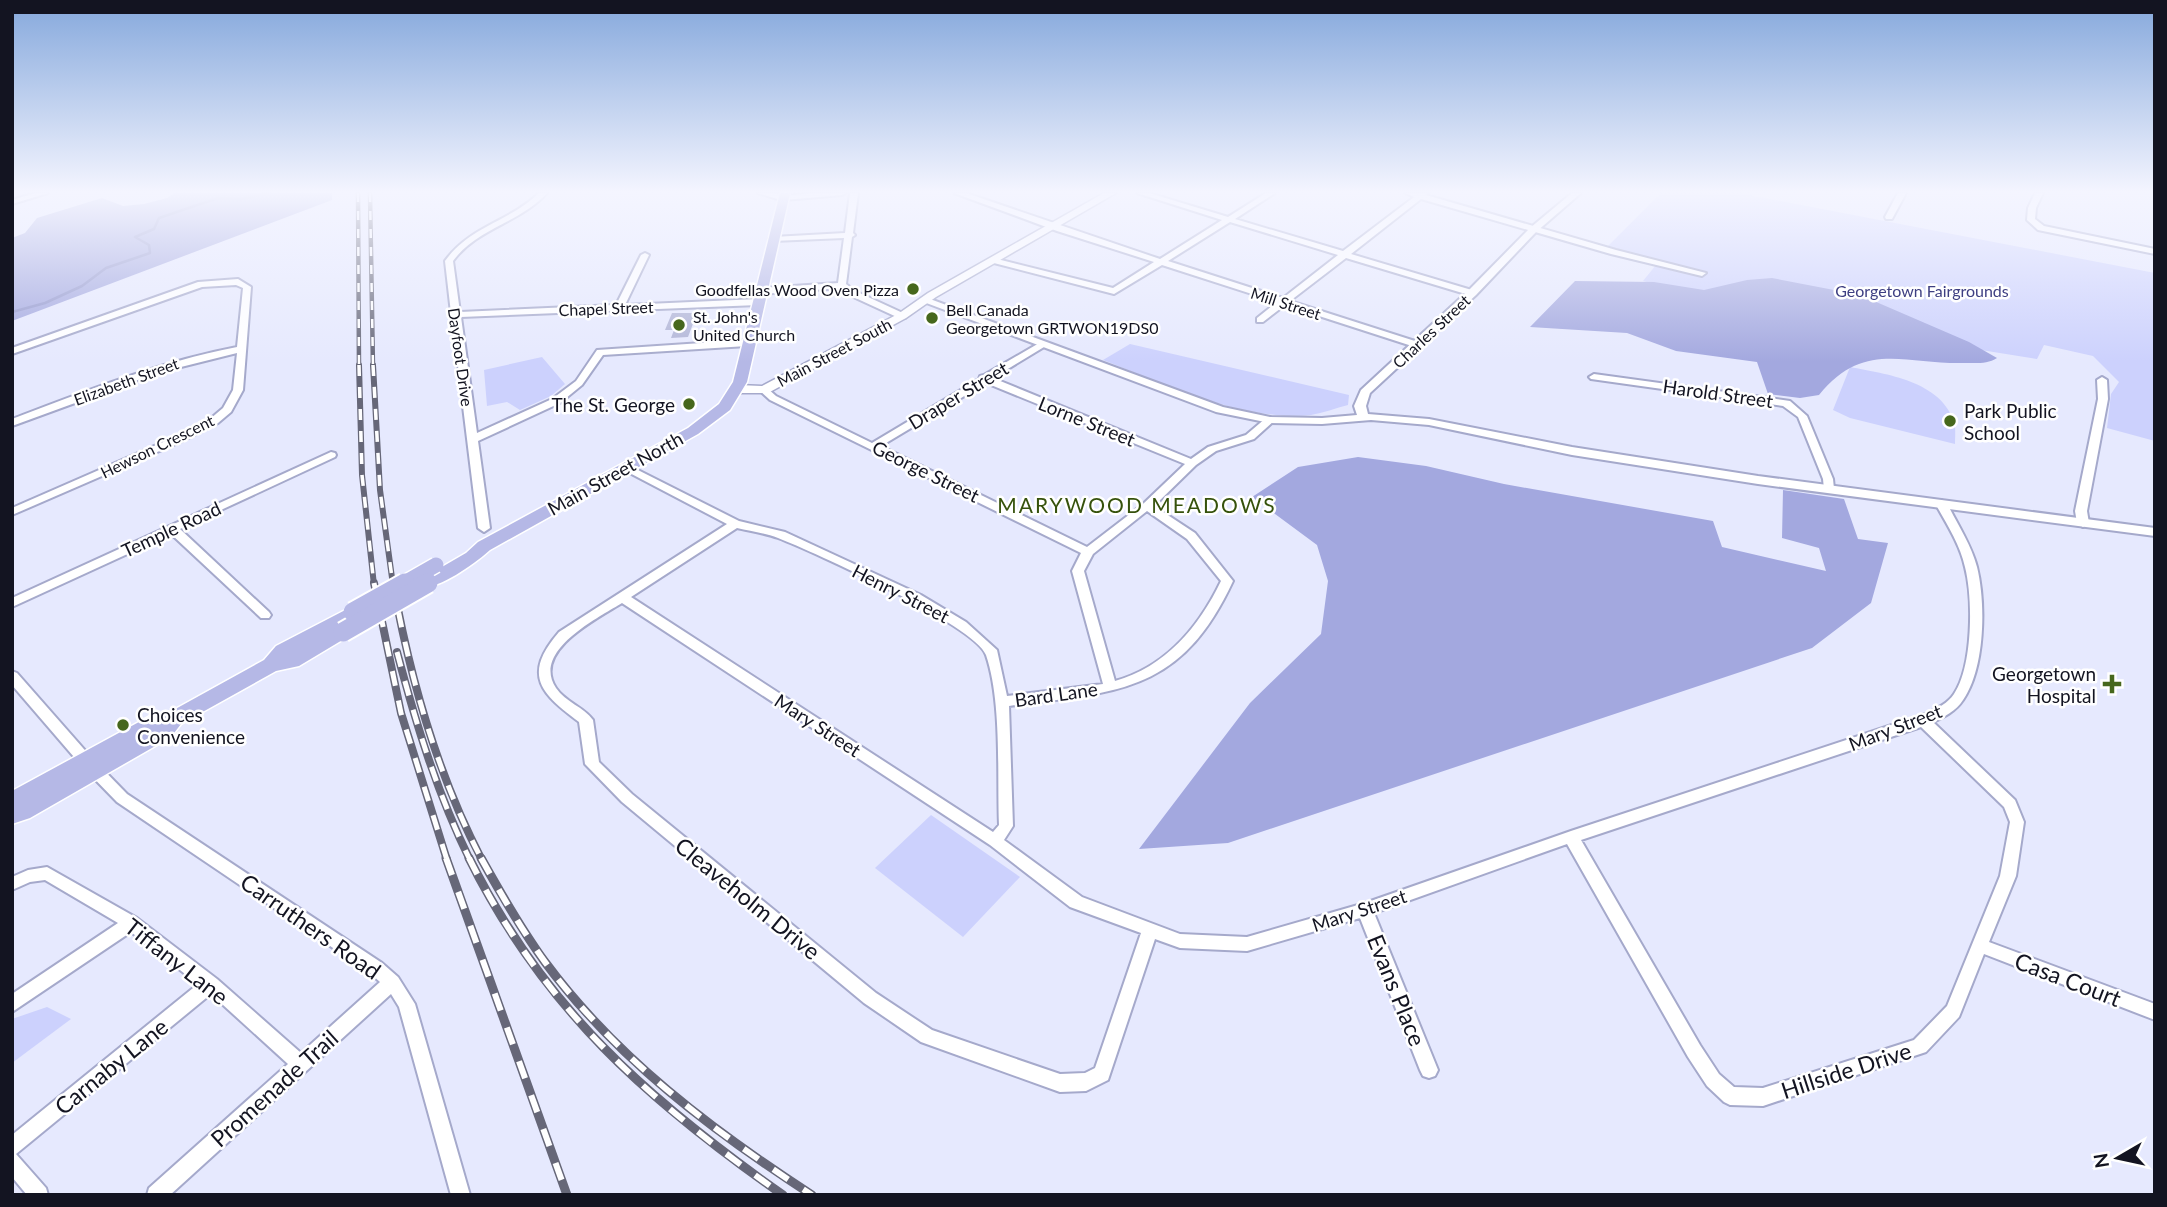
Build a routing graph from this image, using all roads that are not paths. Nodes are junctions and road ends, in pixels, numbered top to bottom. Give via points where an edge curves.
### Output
1 (457, 249) edge
2 (770, 249) edge
3 (848, 249) edge
4 (1018, 249) edge
5 (1122, 249) edge
6 (1182, 249) edge
7 (1323, 249) edge
8 (1353, 249) edge
9 (1514, 249) edge
10 (1609, 249) edge
11 (645, 255) dead end
12 (1344, 256) junction
13 (997, 261) junction
14 (1161, 262) junction
15 (1702, 273) dead end
16 (842, 285) junction
17 (1113, 291) joint
18 (1472, 293) junction
19 (759, 296) junction
20 (926, 301) junction
21 (1282, 302) junction
22 (619, 308) junction
23 (454, 315) junction
24 (902, 316) junction
25 (1260, 320) dead end
26 (747, 342) junction
27 (1415, 344) junction
28 (1041, 345) junction
29 (242, 349) junction
30 (12, 351) edge
31 (1594, 377) dead end
32 (983, 378) junction
33 (2102, 380) dead end
34 (738, 389) junction
35 (764, 390) junction
36 (1364, 418) junction
37 (1270, 419) junction
38 (12, 423) edge
39 (473, 439) junction
40 (874, 446) junction
41 (331, 455) dead end
42 (1192, 463) junction
43 (626, 467) junction
44 (1829, 489) junction
45 (1941, 503) junction
46 (1147, 506) junction
47 (12, 512) edge
48 (2082, 523) junction
49 (735, 524) junction
50 (172, 528) junction
51 (2155, 531) edge
52 (484, 537) junction
53 (1088, 552) junction
54 (622, 597) junction
55 (12, 603) edge
56 (265, 615) dead end
57 (271, 665) junction
58 (12, 676) edge
59 (1110, 686) junction
60 (1002, 702) junction
61 (1923, 721) junction
62 (91, 766) junction
63 (12, 801) edge
64 (12, 816) edge
65 (1571, 837) junction
66 (995, 841) junction
67 (12, 884) edge
68 (1365, 910) junction
69 (131, 923) junction
70 (1150, 931) junction
71 (1981, 946) junction
72 (392, 982) junction
73 (211, 984) junction
74 (12, 1004) edge
75 (2155, 1012) edge
76 (301, 1064) junction
77 (1429, 1070) dead end
78 (12, 1147) edge
79 (12, 1162) edge
80 (39, 1195) edge
81 (156, 1195) edge
82 (461, 1195) edge

1 - 23 street, Dayfoot Drive via 449,261
2 - 19 main road
3 - 16 street
4 - 13 main road, Main Street South
5 - 14 street, Mill Street
6 - 14 street
7 - 12 street
8 - 12 street
9 - 18 street, Charles Street
10 - 15 street
11 - 22 street
12 - 18 street
12 - 21 street
13 - 17 street
13 - 20 main road, Main Street South via 937,299
14 - 17 street
14 - 21 street, Mill Street
16 - 19 street, Chapel Street
16 - 24 street
18 - 27 street, Charles Street
19 - 22 street, Chapel Street
19 - 26 main road
20 - 24 main road, Main Street South
20 - 28 street
21 - 25 street
21 - 27 street, Mill Street
22 - 23 street, Chapel Street
23 - 39 street, Dayfoot Drive
24 - 35 main road, Main Street South
26 - 34 main road
26 - 39 street via 600,352 579,383 556,401
27 - 36 street, Charles Street via 1365,392 1360,406
28 - 32 street, Draper Street
28 - 37 street via 1220,410
29 - 30 street, Hewson Crescent via 247,286 238,282 201,284
29 - 38 street, Elizabeth Street via 150,370
29 - 47 street, Hewson Crescent via 238,390 227,410 214,421
31 - 44 street, Harold Street via 1786,403 1802,416
32 - 40 street, Draper Street
32 - 42 street, Lorne Street
33 - 48 street via 2103,399
34 - 35 main road, Main Street South
34 - 43 main road, Main Street North via 712,418
35 - 40 street, George Street
36 - 37 street
36 - 44 street via 1429,422 1572,451
37 - 42 street via 1250,437 1212,449
39 - 52 street, Dayfoot Drive
40 - 53 street, George Street
41 - 50 street, Temple Road
42 - 46 street
43 - 49 street, Henry Street
43 - 52 main road, Main Street North
44 - 45 street
45 - 48 street
45 - 61 street, Mary Street via 1970,565 1977,608 1971,664 1961,695 1945,711
46 - 53 street
46 - 59 street, Bard Lane via 1191,536 1227,581 1215,610 1187,643 1144,676
48 - 51 street
49 - 54 street, Cleaveholm Drive
49 - 60 street, Henry Street via 781,536 917,598 962,625 991,650
50 - 55 street, Temple Road
50 - 56 street
52 - 57 main road, Main Street North, bridge via 282,651
52 - 57 main road, Main Street North, bridge via 472,557 292,661
53 - 59 street via 1078,571
54 - 66 street, Mary Street
54 - 70 street, Cleaveholm Drive via 563,635 552,647 545,670 551,690 586,720 592,764 870,998 927,1036 1060,1083 1086,1082 1102,1074
57 - 62 main road, Main Street North via 174,719 164,732
58 - 62 street, Carruthers Road
59 - 60 street, Bard Lane
60 - 66 street, Henry Street via 1006,826
61 - 65 street, Mary Street
61 - 71 street, Hillside Drive via 2010,804 2017,822 2008,876
62 - 63 main road, Main Street North
62 - 64 main road, Main Street North
62 - 72 street, Carruthers Road via 122,798
65 - 68 street, Mary Street
65 - 71 street, Hillside Drive via 1694,1051 1730,1096 1763,1097 1920,1046 1953,1010
66 - 70 street, Mary Street via 1076,902
67 - 69 street, Tiffany Lane via 28,876 53,875
68 - 70 street, Mary Street via 1247,944 1180,941
68 - 77 street, Evans Place
69 - 73 street, Tiffany Lane
69 - 74 street
71 - 75 street, Casa Court
72 - 76 street, Promenade Trail
72 - 82 street, Carruthers Road via 407,1004
73 - 76 street, Tiffany Lane
73 - 78 street, Carnaby Lane
76 - 81 street, Promenade Trail
79 - 80 street

